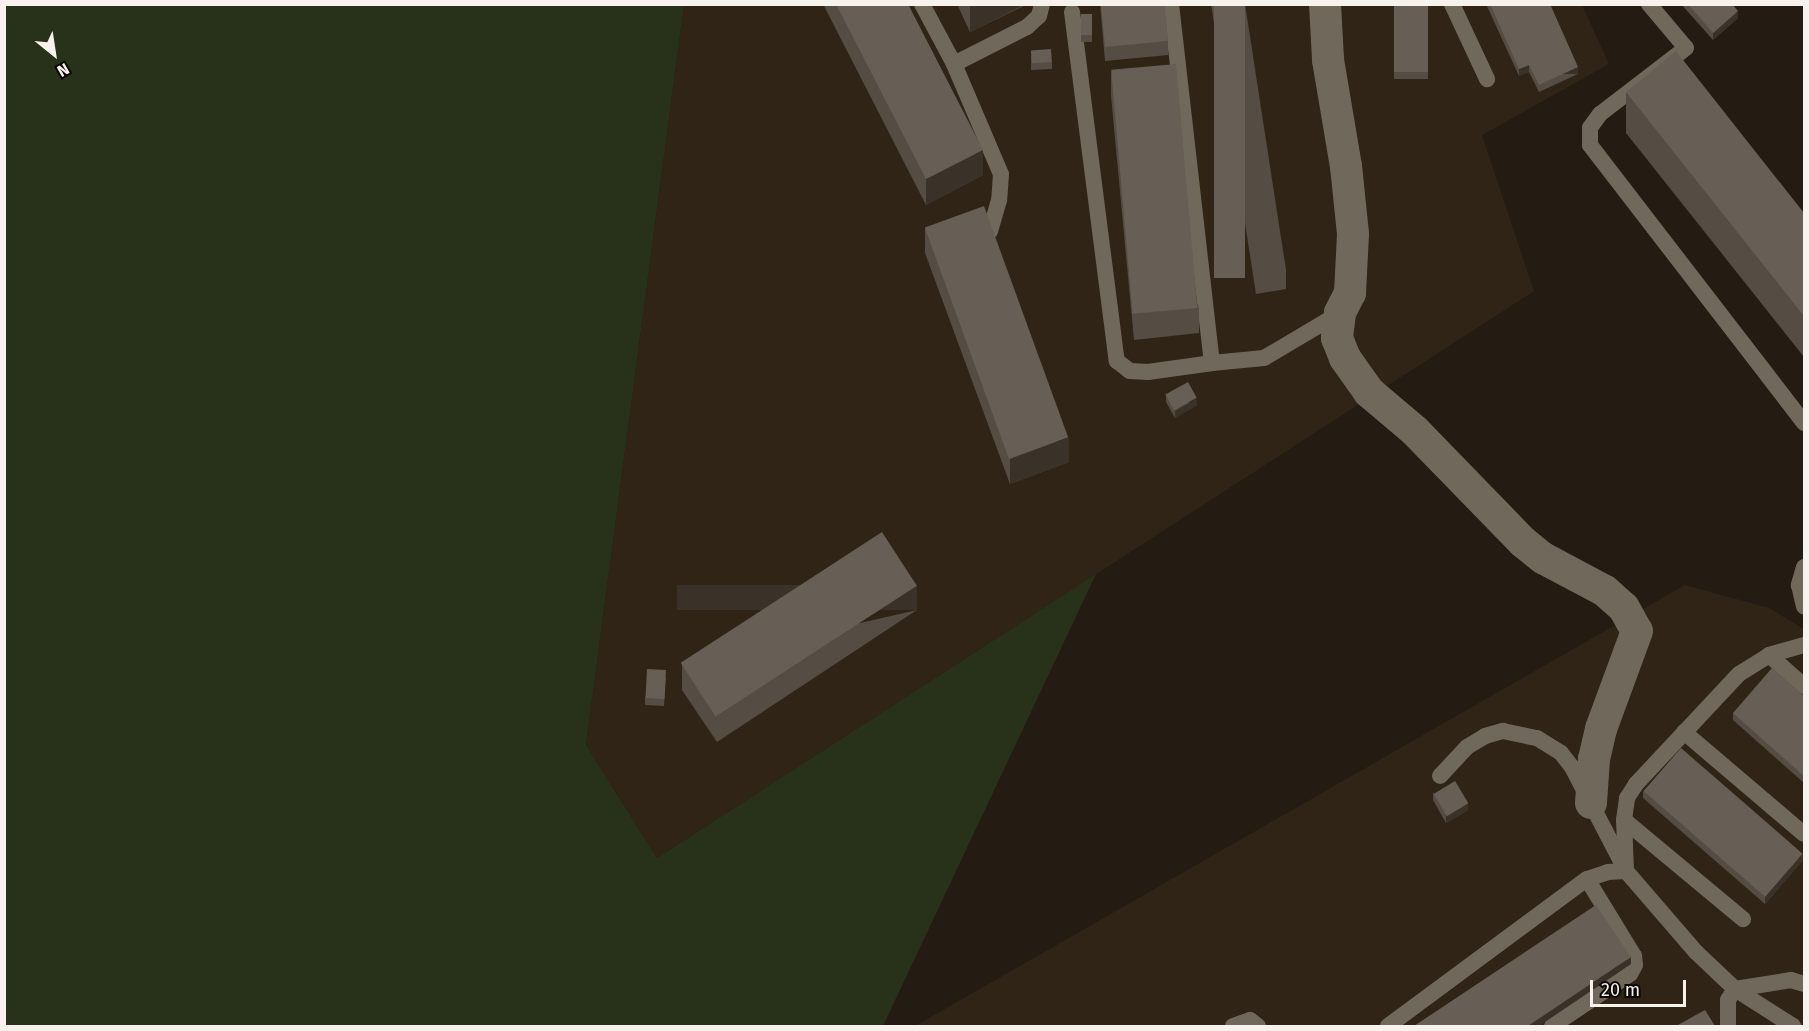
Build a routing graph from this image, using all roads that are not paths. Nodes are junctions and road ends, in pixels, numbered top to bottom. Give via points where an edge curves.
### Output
1 (922, 4) edge
2 (1042, 4) edge
3 (1171, 4) edge
4 (1325, 4) edge
5 (1452, 4) edge
6 (1649, 4) edge
7 (1072, 12) dead end
8 (954, 64) junction
9 (1487, 79) dead end
10 (990, 231) edge
11 (1340, 313) junction
12 (1212, 363) junction
13 (1804, 423) edge
14 (1804, 567) edge
15 (1804, 606) edge
16 (1804, 645) edge
17 (1769, 655) junction
18 (1804, 686) edge
19 (1684, 732) junction
20 (1440, 776) dead end
21 (1591, 803) junction
22 (1624, 820) junction
23 (1804, 834) edge
24 (1626, 871) junction
25 (1587, 879) junction
26 (1743, 919) dead end
27 (1804, 984) edge
28 (1735, 989) junction
29 (1233, 1026) edge
30 (1258, 1026) edge
31 (1388, 1026) edge
32 (1552, 1026) edge
33 (1728, 1026) edge
34 (1793, 1026) edge

1 - 8 lane
2 - 8 lane via 1039,16 1027,27
3 - 12 lane
4 - 11 street via 1328,60 1353,234 1350,293
5 - 9 lane
6 - 13 lane via 1686,48 1600,114 1590,128 1590,145
7 - 12 lane via 1117,361 1130,371 1148,372
8 - 10 lane via 1001,174
11 - 12 lane via 1264,358
11 - 21 street via 1336,338 1369,392 1415,431 1523,542 1543,558 1605,591 1632,621 1637,631 1634,647 1601,729
14 - 15 lane via 1799,585
16 - 17 lane
17 - 18 lane
17 - 19 lane via 1739,674
19 - 22 lane via 1631,791
19 - 23 lane
20 - 21 lane via 1467,747 1503,731 1537,738 1561,753
21 - 24 lane
22 - 24 lane
22 - 26 lane
24 - 25 lane
24 - 28 lane via 1696,952
25 - 31 lane
25 - 32 lane via 1634,956 1635,965 1630,974
27 - 28 lane via 1791,980
28 - 33 lane via 1728,1000
28 - 34 lane
29 - 30 lane via 1250,1020

